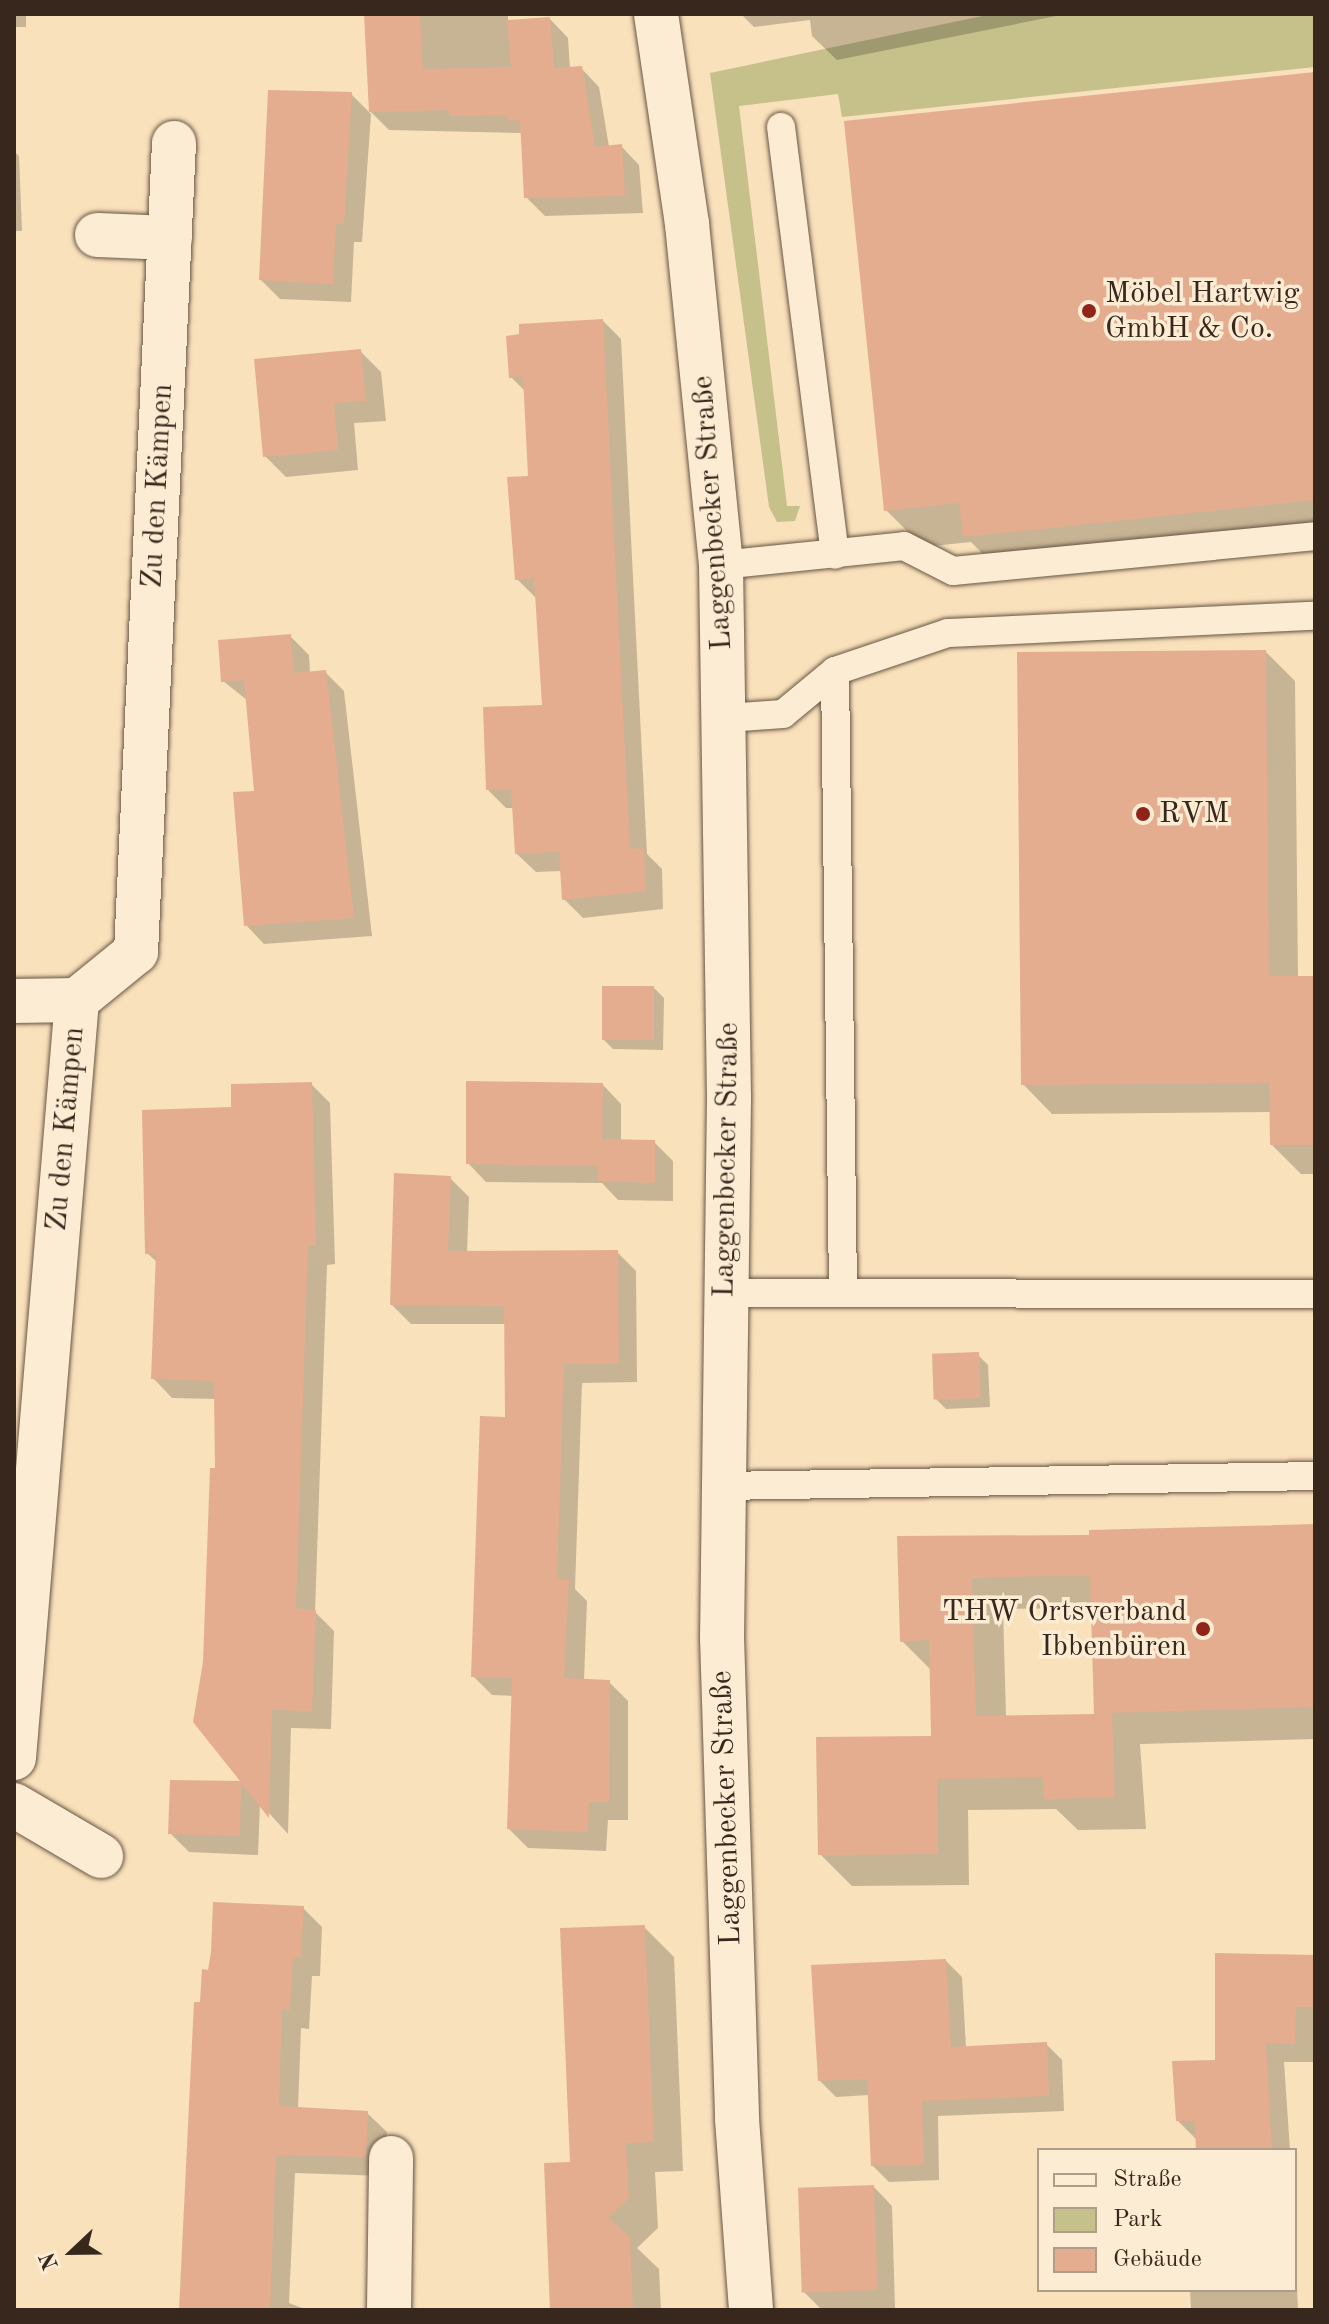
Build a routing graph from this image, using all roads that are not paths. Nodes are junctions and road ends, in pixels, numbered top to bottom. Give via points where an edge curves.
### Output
1 (656, 14) edge
2 (781, 127) dead end
3 (174, 143) dead end
4 (97, 235) dead end
5 (170, 238) junction
6 (1315, 536) edge
7 (835, 555) junction
8 (721, 565) junction
9 (1315, 616) edge
10 (835, 671) junction
11 (726, 718) junction
12 (77, 1000) junction
13 (14, 1001) edge
14 (725, 1293) junction
15 (843, 1293) junction
16 (1315, 1294) edge
17 (1315, 1476) edge
18 (721, 1486) junction
19 (14, 1758) edge
20 (14, 1805) edge
21 (101, 1856) dead end
22 (391, 2158) dead end
23 (389, 2310) edge
24 (751, 2310) edge

1 - 8 street, Laggenbecker Straße via 687,224
2 - 7 lane
3 - 5 street, Zu den Kämpen
4 - 5 street
5 - 12 street, Zu den Kämpen via 136,952
6 - 7 lane via 953,571 904,546
7 - 8 lane
8 - 11 street, Laggenbecker Straße
9 - 10 lane via 948,633
10 - 11 lane via 783,714
10 - 15 lane
11 - 14 street, Laggenbecker Straße
12 - 13 street
12 - 19 street, Zu den Kämpen
14 - 15 lane
14 - 18 street, Laggenbecker Straße
15 - 16 lane
17 - 18 lane
18 - 24 street, Laggenbecker Straße via 725,1811 737,2119
20 - 21 street
22 - 23 street

